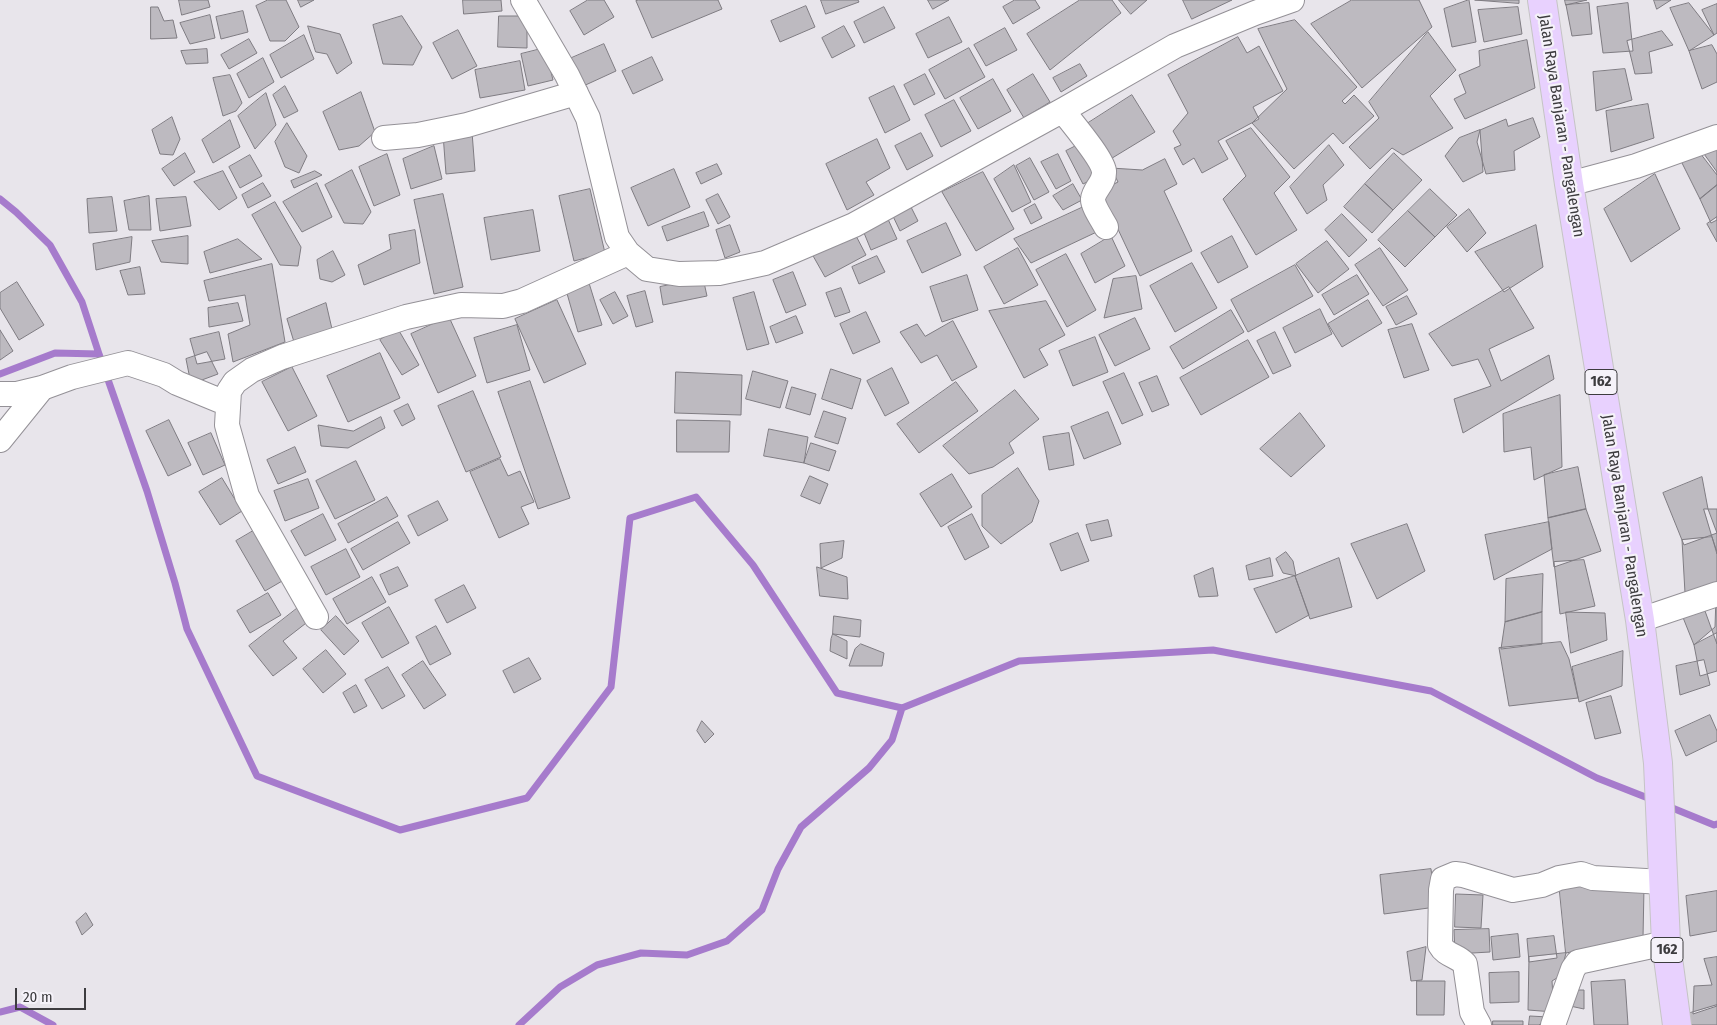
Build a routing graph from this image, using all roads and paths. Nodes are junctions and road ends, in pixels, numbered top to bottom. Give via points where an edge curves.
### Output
1 (523, 0) edge
2 (1292, 0) edge
3 (1542, 0) edge
4 (576, 93) junction
5 (1063, 111) junction
6 (1717, 137) edge
7 (384, 138) dead end
8 (1569, 184) junction
9 (1106, 227) dead end
10 (628, 253) junction
11 (42, 388) junction
12 (0, 394) edge
13 (228, 404) junction
14 (0, 440) edge
15 (1717, 594) edge
16 (316, 618) dead end
17 (1640, 620) junction
18 (1663, 878) junction
19 (1666, 943) junction
20 (1479, 1025) edge
21 (1553, 1025) edge
22 (1677, 1025) edge

1 - 4 street
2 - 5 street via 1175,46
3 - 8 main road, Jalan Raya Banjaran - Pangalengan / 162
4 - 7 street via 467,125
4 - 10 street via 588,118 617,237
5 - 9 street via 1104,169 1102,184 1093,204
5 - 10 street via 854,226 765,263 719,273 679,274 647,269
6 - 8 street via 1636,166
8 - 17 main road, Jalan Raya Banjaran - Pangalengan / 162
10 - 13 street via 522,302 503,306 461,305 406,317 282,357 252,370 235,382 229,391
11 - 12 street
11 - 13 street via 128,363 164,375
11 - 14 street
13 - 16 street via 227,425 247,496
15 - 17 street
17 - 18 main road, Jalan Raya Banjaran - Pangalengan / 162 via 1658,764
18 - 19 main road, Jalan Raya Banjaran - Pangalengan / 162
18 - 20 street via 1593,878 1581,874 1513,890 1463,875 1455,874 1444,879 1440,945 1447,954 1465,964 1472,1012
19 - 21 street via 1578,962
19 - 22 main road, Jalan Raya Banjaran - Pangalengan / 162

